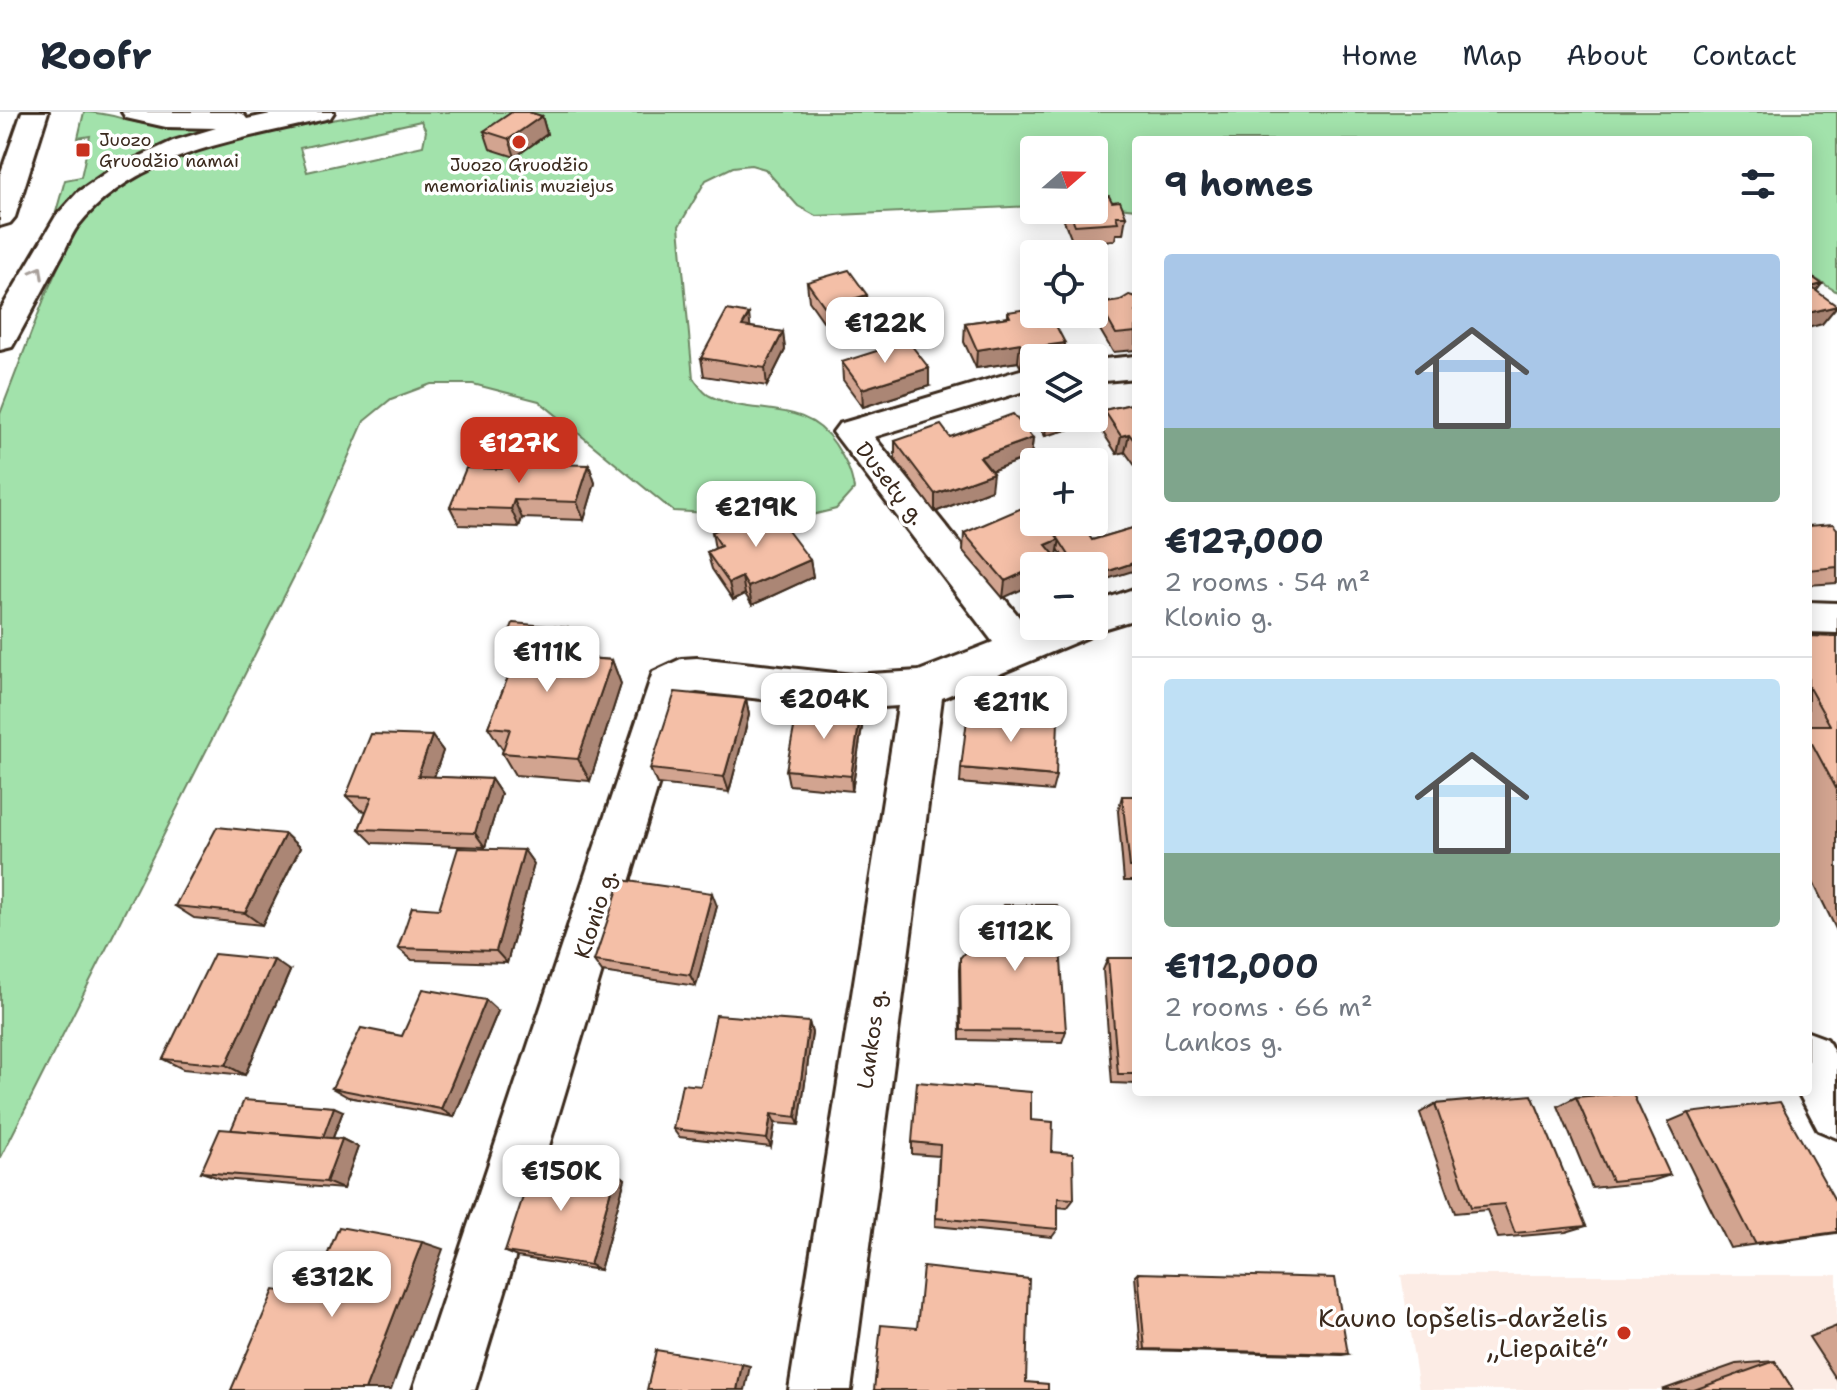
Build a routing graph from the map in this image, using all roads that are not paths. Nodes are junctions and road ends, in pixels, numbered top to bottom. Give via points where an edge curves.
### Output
1 (35, 112) edge
2 (135, 112) edge
3 (321, 112) edge
4 (269, 121) junction
5 (0, 217) edge
6 (0, 340) edge
7 (1132, 367) edge
8 (1108, 370) edge
9 (1020, 381) edge
10 (1132, 605) edge
11 (1108, 614) edge
12 (1812, 617) edge
13 (1837, 618) edge
14 (1036, 640) edge
15 (1019, 646) junction
16 (922, 688) junction
17 (1812, 1065) edge
18 (1837, 1111) edge
19 (444, 1390) edge
20 (820, 1390) edge

1 - 5 street
2 - 4 street via 166,119
3 - 4 street
6 -> 4 street via 66,222 97,192 164,155
7 - 8 street
9 - 15 street, Dusetų g. via 851,432
10 - 11 street
12 - 13 street
14 - 15 street
15 - 16 street
16 - 19 street, Klonio g. via 853,692 697,675 668,684
16 - 20 street, Lankos g.
17 - 18 street

